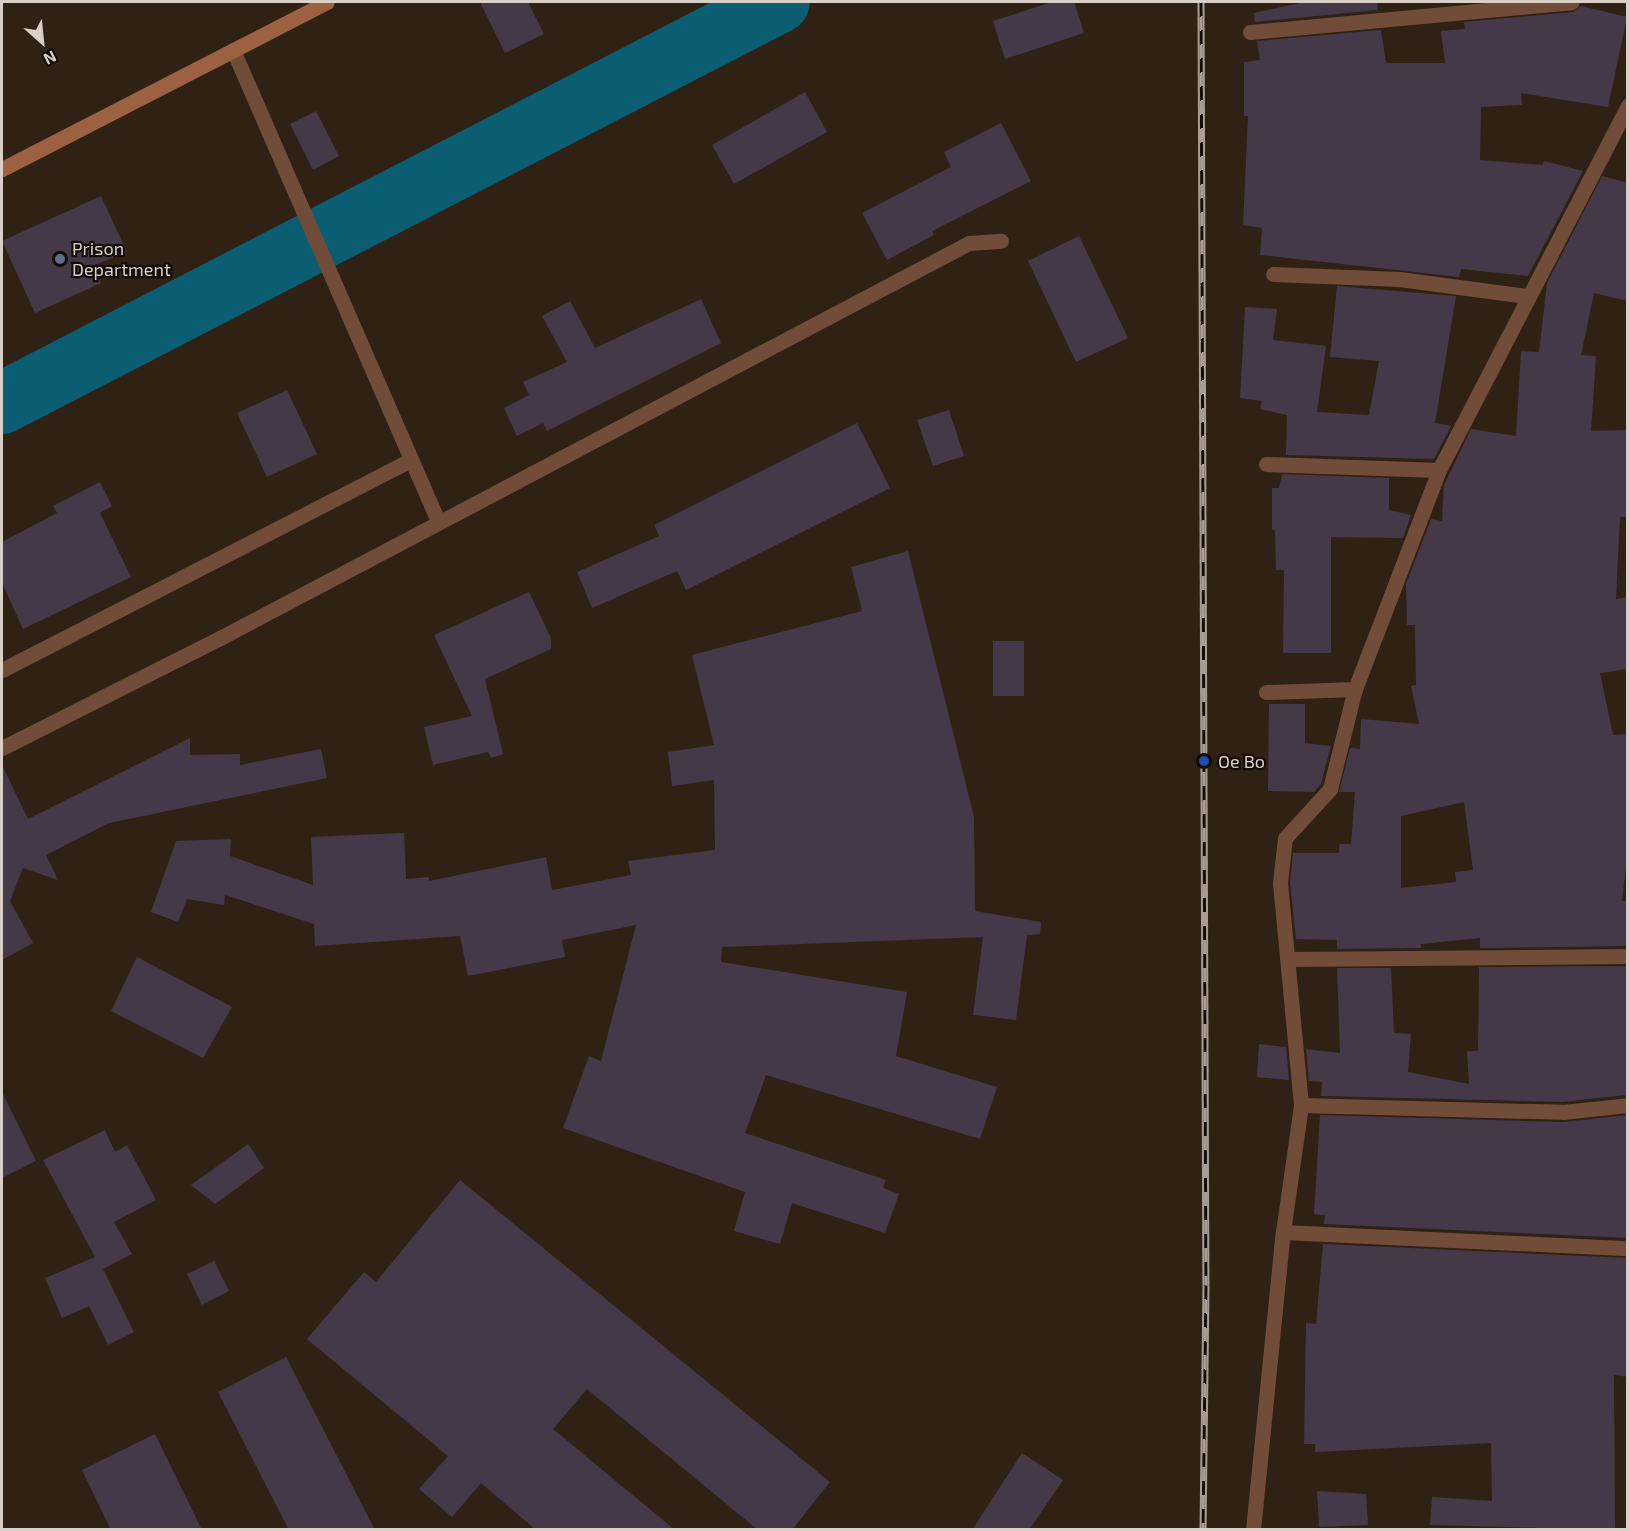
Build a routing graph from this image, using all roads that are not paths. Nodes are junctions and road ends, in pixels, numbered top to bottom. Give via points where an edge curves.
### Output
1 (327, 2) edge
2 (1572, 2) edge
3 (1250, 32) dead end
4 (233, 50) junction
5 (1628, 105) edge
6 (2, 169) edge
7 (1001, 241) dead end
8 (1273, 274) dead end
9 (1527, 296) junction
10 (411, 460) junction
11 (1266, 464) dead end
12 (1439, 470) junction
13 (438, 521) junction
14 (2, 670) edge
15 (1355, 688) junction
16 (1266, 692) dead end
17 (2, 748) edge
18 (1628, 956) edge
19 (1289, 959) junction
20 (1301, 1105) junction
21 (1628, 1106) edge
22 (1283, 1232) junction
23 (1628, 1248) edge
24 (1253, 1530) edge

1 - 4 street
2 - 3 street
4 - 6 street
4 - 10 street
5 - 9 street
7 - 13 street via 969,243
8 - 9 street via 1399,279
9 - 12 street
10 - 13 street
10 - 14 street
11 - 12 street
12 - 15 street
13 - 17 street
15 - 16 street
15 - 19 street via 1330,789 1285,838 1280,883
18 - 19 street
19 - 20 street
20 - 21 street via 1563,1112
20 - 22 street
22 - 23 street
22 - 24 street

